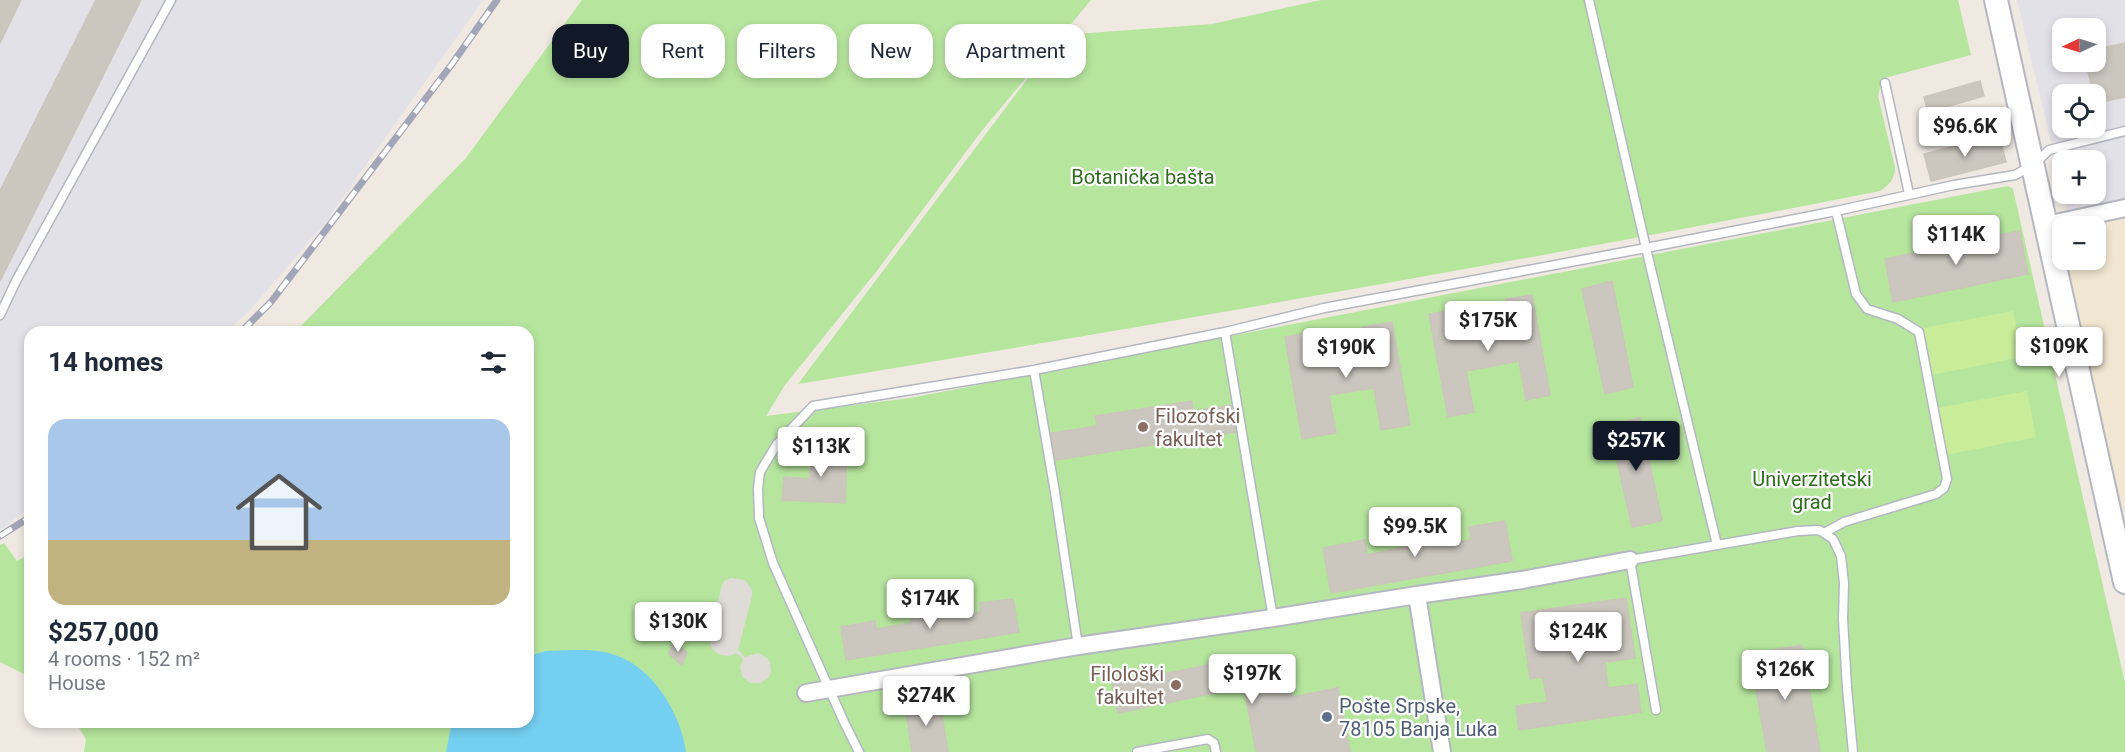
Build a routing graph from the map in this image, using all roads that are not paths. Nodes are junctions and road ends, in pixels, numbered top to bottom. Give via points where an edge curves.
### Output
1 (171, 0) edge
2 (1589, 0) edge
3 (1996, 0) edge
4 (1885, 83) dead end
5 (2125, 131) edge
6 (2033, 165) junction
7 (1910, 194) junction
8 (2125, 208) edge
9 (1836, 211) junction
10 (2046, 225) junction
11 (1646, 248) junction
12 (0, 315) edge
13 (1225, 332) junction
14 (1034, 370) junction
15 (2120, 532) edge
16 (1824, 533) junction
17 (1717, 545) junction
18 (1630, 560) junction
19 (2125, 582) edge
20 (1417, 595) junction
21 (1273, 618) junction
22 (1078, 645) junction
23 (829, 689) junction
24 (806, 693) dead end
25 (1656, 710) dead end
26 (859, 752) edge
27 (1137, 752) edge
28 (1216, 752) edge
29 (1442, 752) edge
30 (1853, 752) edge

1 - 12 lane
2 - 11 lane
3 - 6 street
4 - 7 lane
5 - 6 lane via 2049,150
6 - 7 lane via 2015,175
6 - 10 street
7 - 9 lane
8 - 10 street
9 - 11 lane
9 - 16 lane via 1856,294 1867,309 1898,319 1919,332 1947,479 1936,494 1844,522
10 - 15 street
11 - 13 lane via 1324,308
11 - 17 lane
13 - 14 lane
13 - 21 lane
14 - 22 lane
14 - 23 lane via 813,406 794,423 768,458 760,472 759,518 772,562
15 - 19 street
16 - 17 lane via 1798,531
16 - 30 lane via 1833,539 1841,556
17 - 18 lane
18 - 20 street
18 - 25 lane
20 - 21 street
20 - 29 street
21 - 22 street
22 - 23 street
23 - 24 street
23 - 26 lane
27 - 28 lane via 1208,739 1214,743

